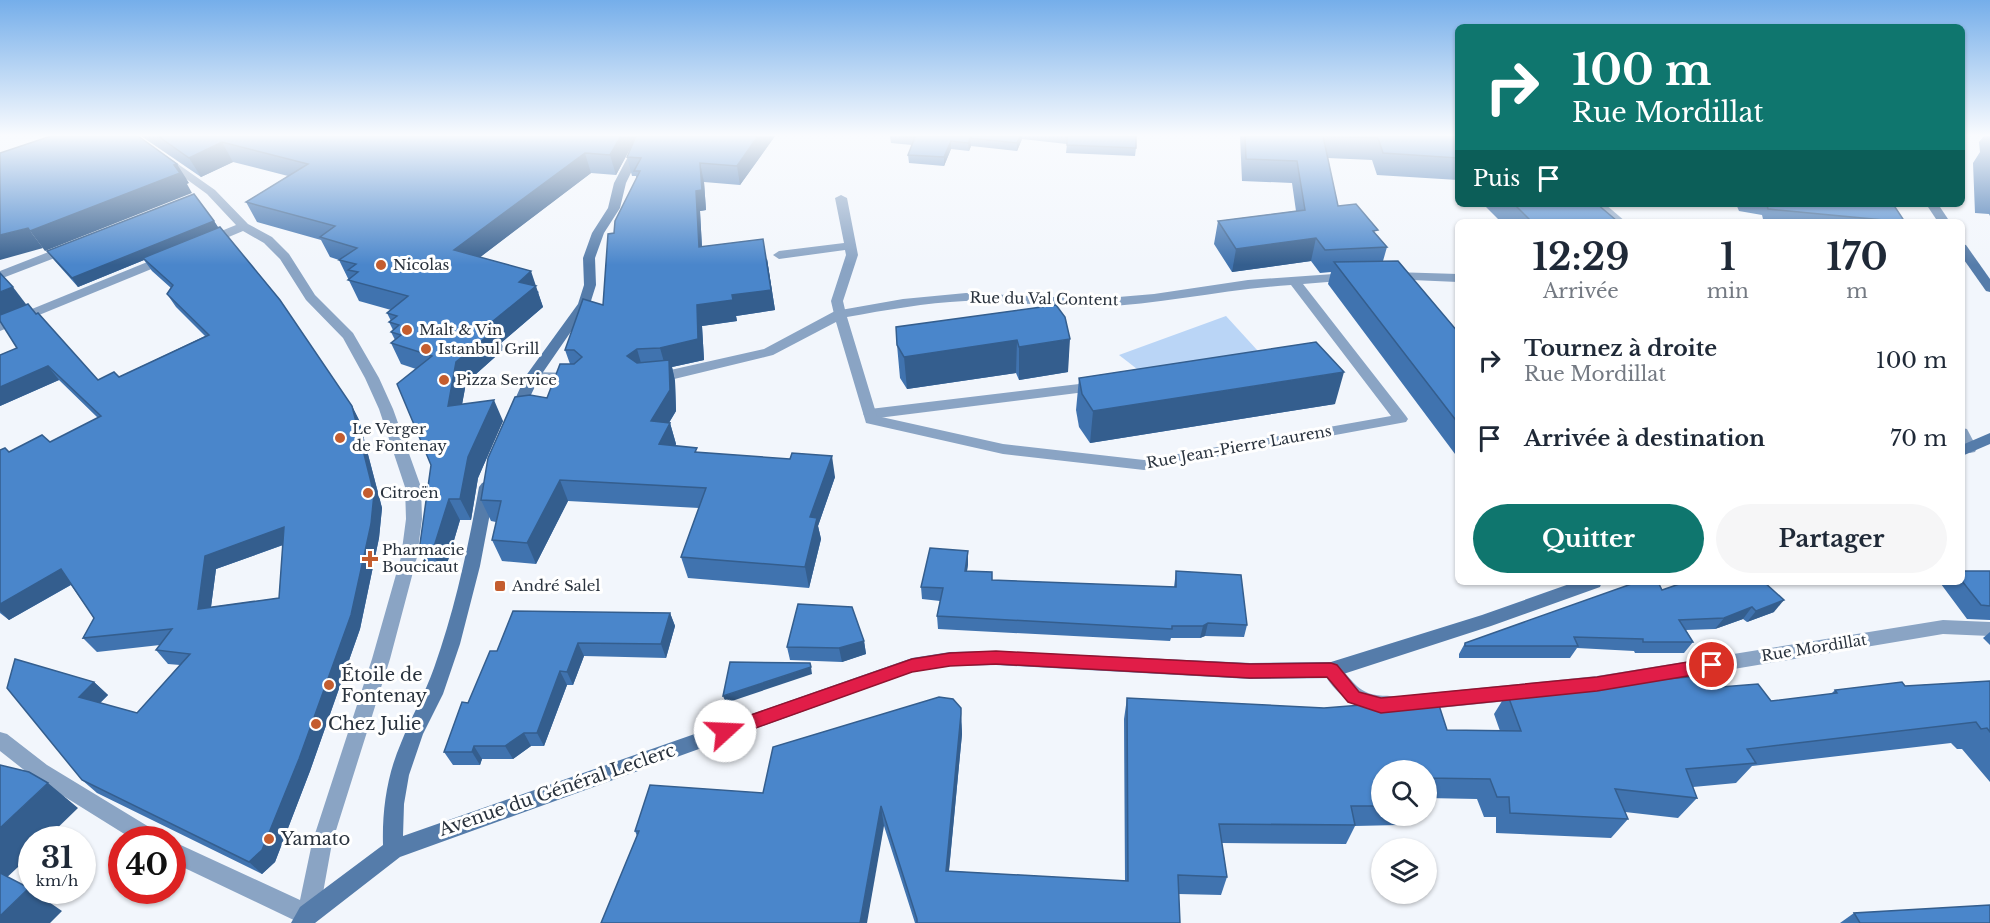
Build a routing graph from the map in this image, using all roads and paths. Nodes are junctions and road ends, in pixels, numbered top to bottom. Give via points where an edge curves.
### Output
1 (187, 179) edge
2 (622, 179) edge
3 (841, 198) dead end
4 (1602, 207) edge
5 (1616, 219) edge
6 (244, 226) junction
7 (78, 244) edge
8 (850, 246) junction
9 (1965, 252) edge
10 (779, 255) dead end
11 (0, 275) edge
12 (1455, 278) edge
13 (1294, 280) junction
14 (1990, 288) edge
15 (840, 314) junction
16 (0, 327) edge
17 (643, 376) edge
18 (532, 377) junction
19 (580, 378) edge
20 (1106, 386) edge
21 (870, 414) junction
22 (510, 426) edge
23 (1990, 438) edge
24 (1966, 450) edge
25 (493, 468) edge
26 (1586, 585) edge
27 (1990, 629) edge
28 (1331, 670) junction
29 (0, 740) edge
30 (129, 826) edge
31 (393, 850) junction
32 (186, 858) edge
33 (305, 919) edge

1 - 6 street
2 - 18 street via 614,208 598,233 589,258 590,285 584,304
3 - 8 street
4 - 5 street
6 - 16 street
6 - 33 street via 268,240 285,257 310,297 348,336 386,409 413,487 409,557 322,843
7 - 11 street
8 - 10 street
8 - 15 street via 852,255 837,302
9 - 14 street
12 - 13 street, Rue du Val Content via 1369,276
13 - 15 street, Rue du Val Content via 1095,303 966,297
13 - 21 street, Rue Jean-Pierre Laurens via 1401,419 1144,465 1003,448 871,420
15 - 17 street, Rue du Val Content via 768,352 666,376
15 - 21 street
18 - 19 street
18 - 22 street
20 - 21 street
23 - 24 street
25 - 31 street via 474,562 445,660 395,789
26 - 28 street, Avenue du Général Leclerc
27 - 28 street, Rue Mordillat via 1943,627 1597,684 1381,706 1354,697
28 - 31 street, Avenue du Général Leclerc via 1250,671 996,658 912,665
29 - 30 street via 40,771
31 - 33 street, Avenue du Général Leclerc
32 - 33 street

